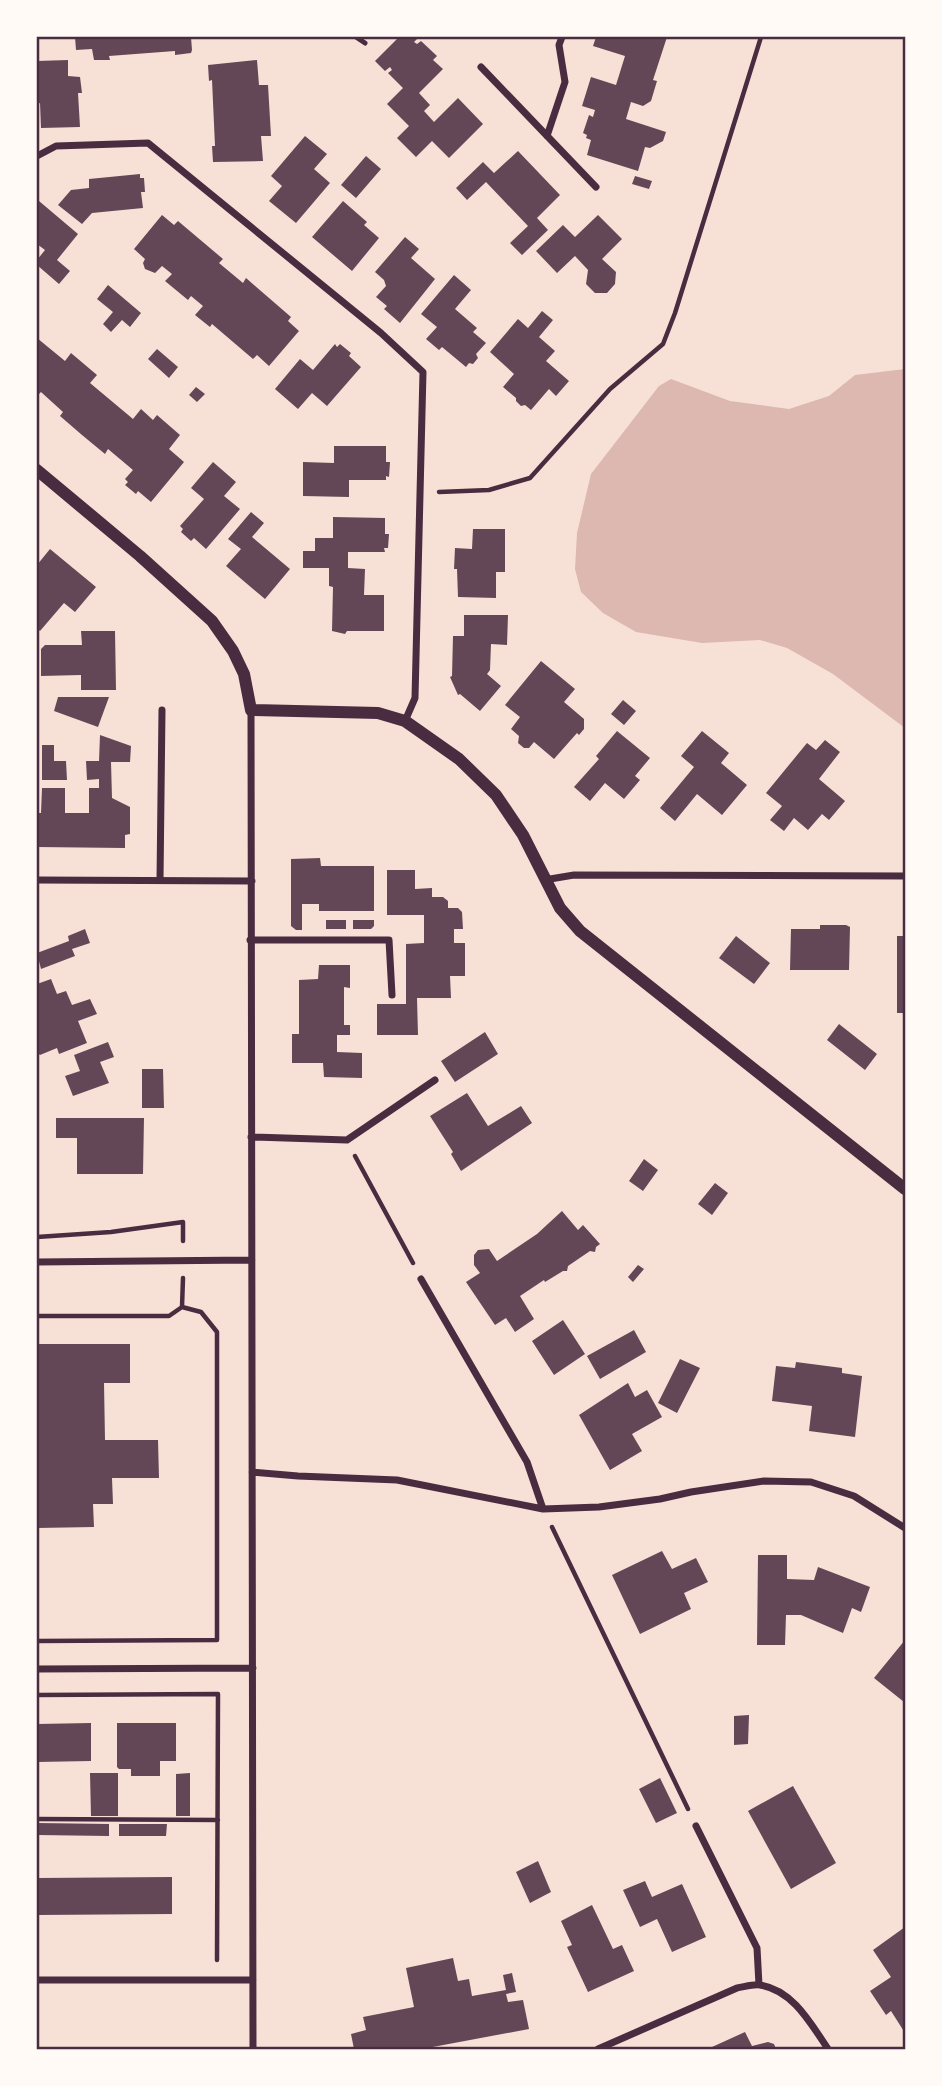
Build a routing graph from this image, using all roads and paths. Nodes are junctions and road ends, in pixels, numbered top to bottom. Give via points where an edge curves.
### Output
1 (356, 37) edge
2 (562, 37) edge
3 (761, 37) edge
4 (365, 43) dead end
5 (481, 66) dead end
6 (547, 136) junction
7 (37, 156) edge
8 (596, 187) dead end
9 (37, 470) edge
10 (421, 492) junction
11 (162, 710) dead end
12 (251, 710) junction
13 (405, 721) junction
14 (905, 876) edge
15 (37, 880) edge
16 (160, 880) junction
17 (544, 880) junction
18 (252, 881) junction
19 (250, 940) junction
20 (392, 995) dead end
21 (435, 1080) dead end
22 (251, 1137) junction
23 (347, 1140) junction
24 (905, 1189) edge
25 (251, 1260) junction
26 (37, 1262) edge
27 (421, 1279) joint
28 (182, 1307) dead end
29 (252, 1472) junction
30 (543, 1509) junction
31 (905, 1528) edge
32 (37, 1641) edge
33 (253, 1668) junction
34 (37, 1669) edge
35 (37, 1695) edge
36 (37, 1819) edge
37 (218, 1820) junction
38 (696, 1825) joint
39 (37, 1980) edge
40 (217, 1980) junction
41 (253, 1980) junction
42 (759, 1985) junction
43 (253, 2049) edge
44 (598, 2049) edge
45 (828, 2049) edge

1 - 4 lane
2 - 6 street via 559,46 565,82
3 - 10 path via 663,344 610,389 530,478 489,490
5 - 6 street
6 - 8 street
7 - 10 street via 56,146 148,143 381,333 422,372
9 - 12 street via 212,621 244,674
10 - 13 street via 415,698
11 - 16 street
12 - 13 street via 378,713
12 - 18 street
13 - 17 street via 459,759 496,795 523,835
14 - 17 street via 574,875
15 - 16 street
16 - 18 street
17 - 24 street via 580,931
18 - 19 street
19 - 20 street via 389,940
19 - 22 street
21 - 23 street
22 - 23 street
22 - 25 street
23 - 27 path
25 - 26 street
25 - 29 street
27 - 30 street via 527,1462
28 - 32 path via 201,1312 217,1332 217,1640
29 - 30 street via 397,1479
29 - 33 street
30 - 31 street via 623,1504 764,1481 811,1482 854,1496
30 - 38 path
33 - 34 street
33 - 41 street
35 - 37 path via 218,1694
36 - 37 path
37 - 40 path
38 - 42 street via 757,1948
39 - 40 street
40 - 41 street
41 - 43 street
42 - 44 street via 737,1987
42 - 45 street via 785,1995

